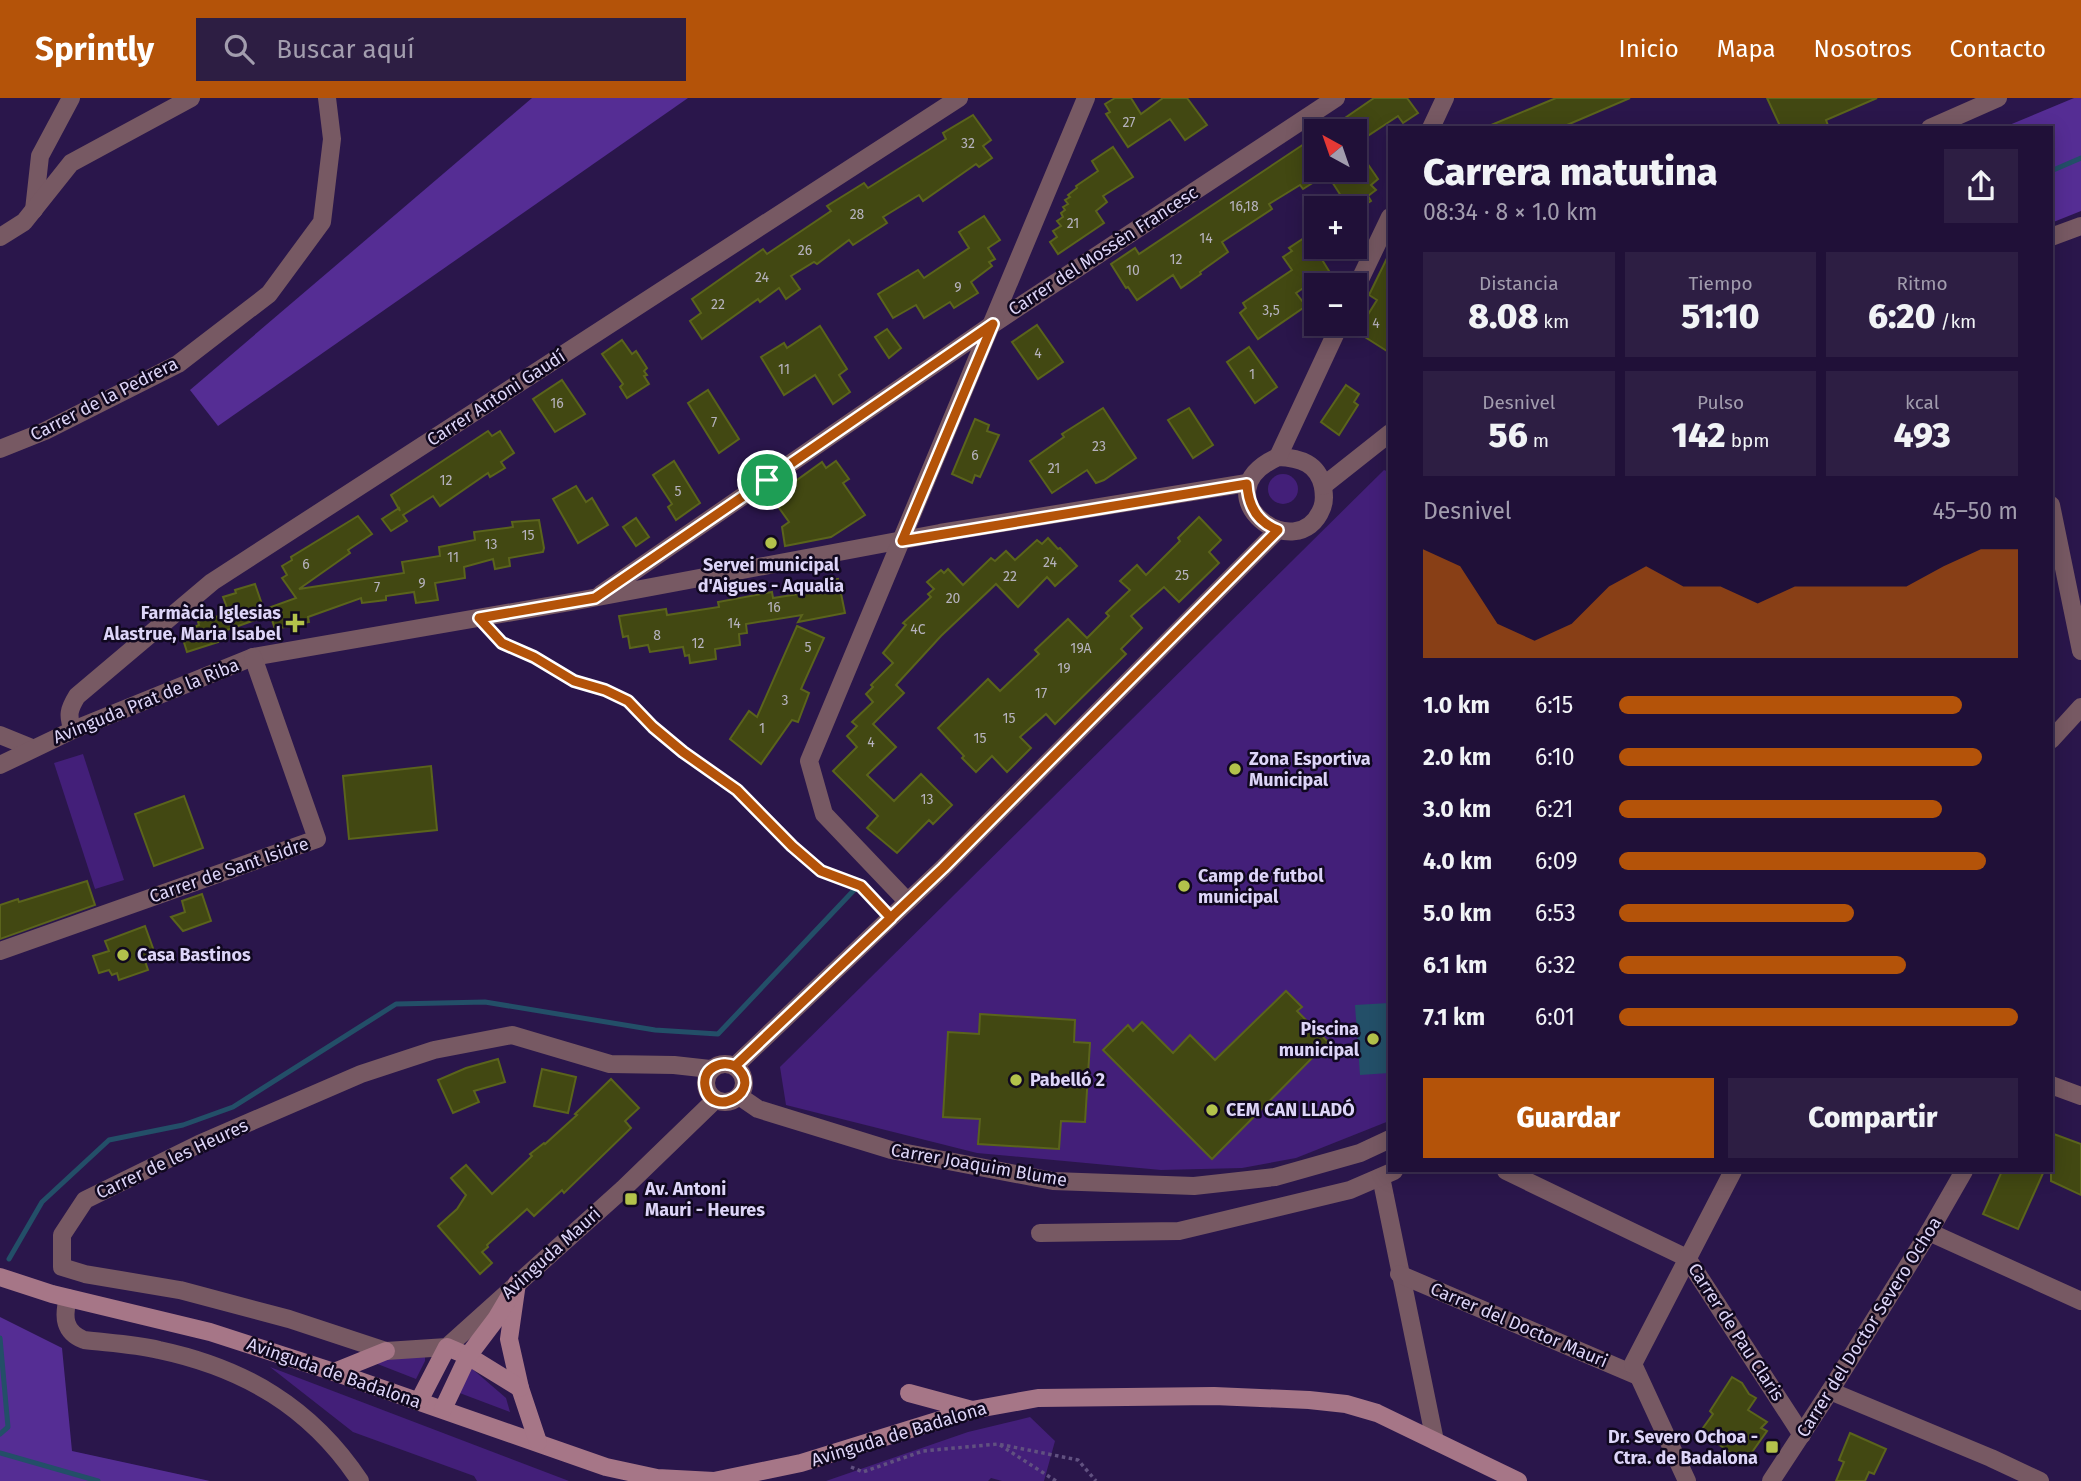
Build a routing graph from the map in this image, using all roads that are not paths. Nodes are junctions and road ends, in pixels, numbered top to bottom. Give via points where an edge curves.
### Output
1 (71, 98) edge
2 (191, 98) edge
3 (327, 98) edge
4 (959, 98) edge
5 (1086, 98) edge
6 (1336, 98) edge
7 (1445, 98) edge
8 (1998, 98) edge
9 (1432, 126) edge
10 (1935, 126) edge
11 (34, 210) junction
12 (1388, 221) edge
13 (2081, 226) edge
14 (2053, 236) edge
15 (0, 237) edge
16 (1363, 273) edge
17 (993, 324) junction
18 (1334, 336) edge
19 (1388, 435) edge
20 (0, 449) edge
21 (1278, 457) junction
22 (1247, 484) junction
23 (1323, 486) junction
24 (2053, 515) edge
25 (1278, 530) junction
26 (902, 541) junction
27 (595, 598) junction
28 (2081, 651) edge
29 (253, 657) junction
30 (2081, 707) edge
31 (73, 730) junction
32 (0, 735) edge
33 (2053, 738) edge
34 (32, 748) junction
35 (0, 765) edge
36 (907, 901) junction
37 (0, 951) edge
38 (735, 1066) junction
39 (710, 1069) junction
40 (2053, 1086) edge
41 (739, 1096) junction
42 (2081, 1096) edge
43 (715, 1100) junction
44 (1388, 1140) edge
45 (1508, 1172) edge
46 (1732, 1172) edge
47 (1963, 1172) edge
48 (1387, 1174) edge
49 (1040, 1233) dead end
50 (1929, 1233) junction
51 (1688, 1258) junction
52 (1399, 1274) junction
53 (0, 1277) edge
54 (517, 1283) junction
55 (68, 1298) junction
56 (2081, 1301) edge
57 (447, 1346) junction
58 (386, 1351) junction
59 (468, 1356) junction
60 (334, 1372) junction
61 (1638, 1376) junction
62 (520, 1388) junction
63 (1830, 1391) junction
64 (909, 1393) dead end
65 (419, 1401) junction
66 (443, 1409) junction
67 (972, 1410) junction
68 (1802, 1435) junction
69 (1434, 1441) junction
70 (538, 1443) junction
71 (360, 1481) edge
72 (1518, 1481) edge
73 (1687, 1481) edge
74 (1771, 1481) edge
75 (2040, 1481) edge

1 - 11 street via 40,156
2 - 11 street via 71,163
3 - 20 street, Carrer de la Pedrera via 332,139 322,222 269,294 178,364
4 - 31 street, Carrer Antoni Gaudí via 212,582 77,696 69,709
5 - 17 street
6 - 17 street, Carrer del Mossèn Francesc
7 - 9 street
8 - 10 street
11 - 15 street
12 - 16 street
13 - 14 street
17 - 26 street
17 - 27 street, Carrer del Mossèn Francesc
18 - 21 street
19 - 23 street
21 - 22 street via 1258,468
21 - 23 street via 1306,462
22 - 25 street via 1252,508
22 - 26 street, Avinguda Prat de la Riba
23 - 25 street via 1323,506 1313,522 1294,532
24 - 28 street
25 - 36 street
26 - 27 street, Avinguda Prat de la Riba
26 - 36 street via 810,761 824,814
27 - 29 street, Avinguda Prat de la Riba
29 - 31 street, Avinguda Prat de la Riba
29 - 37 street, Carrer de Sant Isidre via 317,839
30 - 33 street
31 - 34 street, Avinguda Prat de la Riba
32 - 34 street
34 - 35 street, Avinguda Prat de la Riba
36 - 38 street
38 - 39 street via 722,1063
38 - 41 street via 744,1080
39 - 43 street via 705,1086
39 - 58 street, Carrer de les Heures via 610,1064 512,1035 434,1050 361,1074 106,1189 85,1200 62,1235 62,1267 180,1290
40 - 42 street
41 - 43 street via 728,1102
41 - 44 street, Carrer Joaquim Blume via 758,1110 891,1150 1053,1181 1194,1186 1275,1177 1360,1153
43 - 54 street, Avinguda Mauri
45 - 51 street, Carrer de Pau Claris
46 - 51 street, Carrer del Doctor Mauri
47 - 50 street, Carrer del Doctor Severo Ochoa
48 - 49 street via 1350,1190 1179,1231
48 - 52 street, Carrer del Doctor Mauri
50 - 56 street
50 - 63 street, Carrer del Doctor Severo Ochoa
51 - 61 street, Carrer del Doctor Mauri via 1633,1364
51 - 68 street, Carrer de Pau Claris
52 - 61 street, Carrer del Doctor Mauri
52 - 69 street, Carrer del Doctor Mauri
53 - 55 street, Avinguda de Badalona
54 - 57 street, Avinguda Mauri
54 - 59 street
54 - 62 street via 509,1339
55 - 60 street, Avinguda de Badalona via 210,1332
55 - 71 street via 65,1322 75,1336 195,1359 250,1381 312,1422
57 - 58 street, Carrer de les Heures
57 - 59 street
57 - 65 street
58 - 60 street
59 - 62 street
59 - 66 street
60 - 65 street, Avinguda de Badalona
61 - 73 street
62 - 70 street
63 - 68 street, Carrer del Doctor Severo Ochoa
63 - 75 street
64 - 67 street
65 - 66 street, Avinguda de Badalona
66 - 70 street, Avinguda de Badalona
67 - 69 street, Avinguda de Badalona via 1038,1398 1309,1400 1377,1413
67 - 70 street, Avinguda de Badalona via 824,1457 714,1481 657,1478 606,1467
68 - 74 street, Carrer del Doctor Severo Ochoa
69 - 72 street, Avinguda de Badalona

